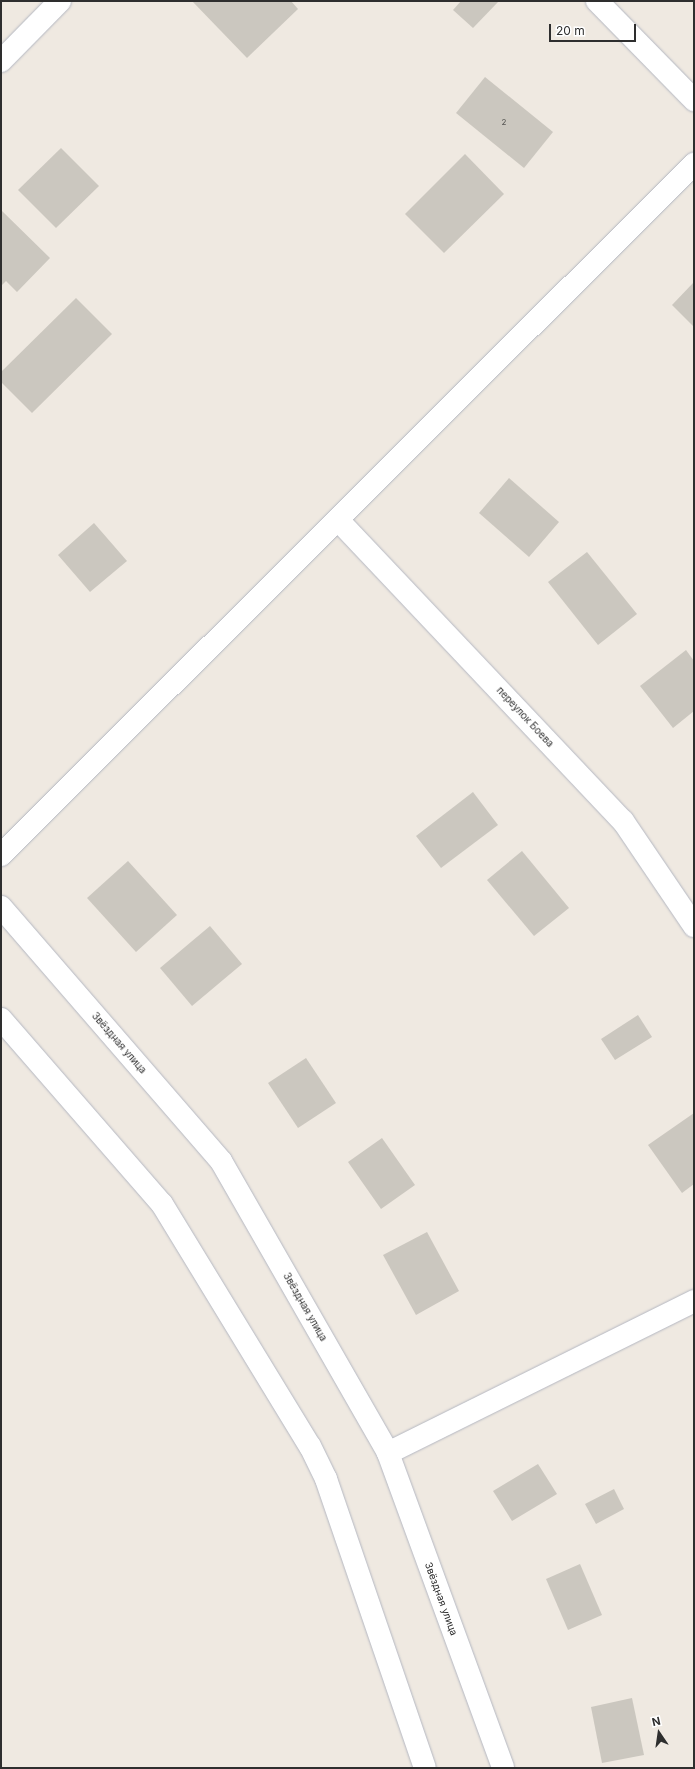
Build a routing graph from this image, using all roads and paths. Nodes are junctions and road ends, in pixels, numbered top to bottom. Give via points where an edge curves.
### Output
1 (60, 1) edge
2 (597, 1) edge
3 (1, 61) edge
4 (694, 100) edge
5 (694, 164) edge
6 (339, 522) junction
7 (1, 855) edge
8 (1, 907) edge
9 (694, 926) edge
10 (1, 1019) edge
11 (694, 1301) edge
12 (388, 1453) junction
13 (426, 1768) edge
14 (503, 1768) edge

1 - 3 street
2 - 4 street
5 - 6 street
6 - 7 street
6 - 9 street, переулок Боева via 623,821
8 - 12 street, Звёздная улица via 222,1161
10 - 13 street via 162,1204 310,1446 326,1479
11 - 12 street
12 - 14 street, Звёздная улица

